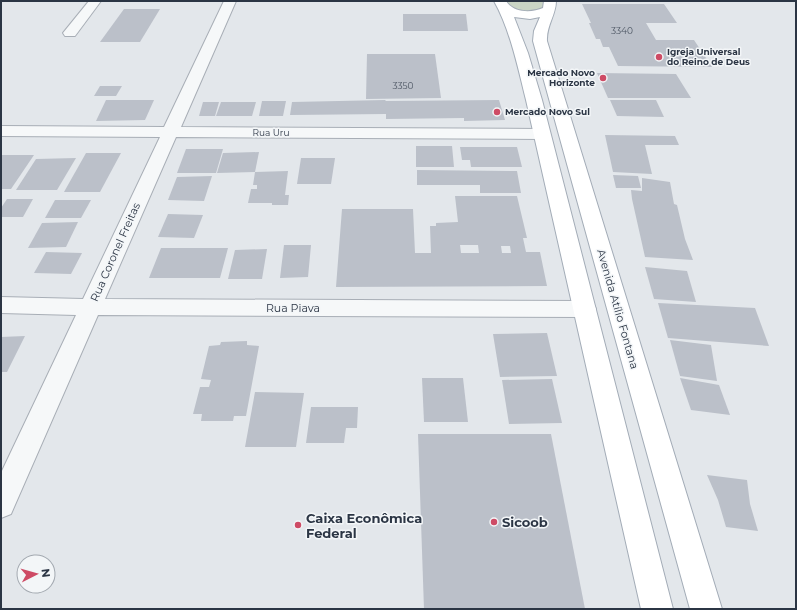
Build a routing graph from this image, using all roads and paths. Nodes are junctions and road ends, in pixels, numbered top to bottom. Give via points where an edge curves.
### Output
1 (95, 1) edge
2 (230, 1) edge
3 (503, 5) edge
4 (550, 5) edge
5 (70, 33) dead end
6 (1, 131) edge
7 (169, 133) junction
8 (541, 134) junction
9 (1, 305) edge
10 (90, 307) junction
11 (585, 309) junction
12 (1, 504) edge
13 (657, 609) edge
14 (706, 609) edge

1 - 5 street
2 - 7 street, Rua Coronel Freitas
3 - 4 main road via 522,14 544,13
3 - 8 main road via 521,53
4 - 14 main road, Avenida Atílio Fontana via 539,36 540,41
6 - 7 street, Rua Uru
7 - 8 street, Rua Uru
7 - 10 street, Rua Coronel Freitas
8 - 11 main road
9 - 10 street, Rua Piava
10 - 11 street, Rua Piava
10 - 12 street, Rua Coronel Freitas
11 - 13 main road

